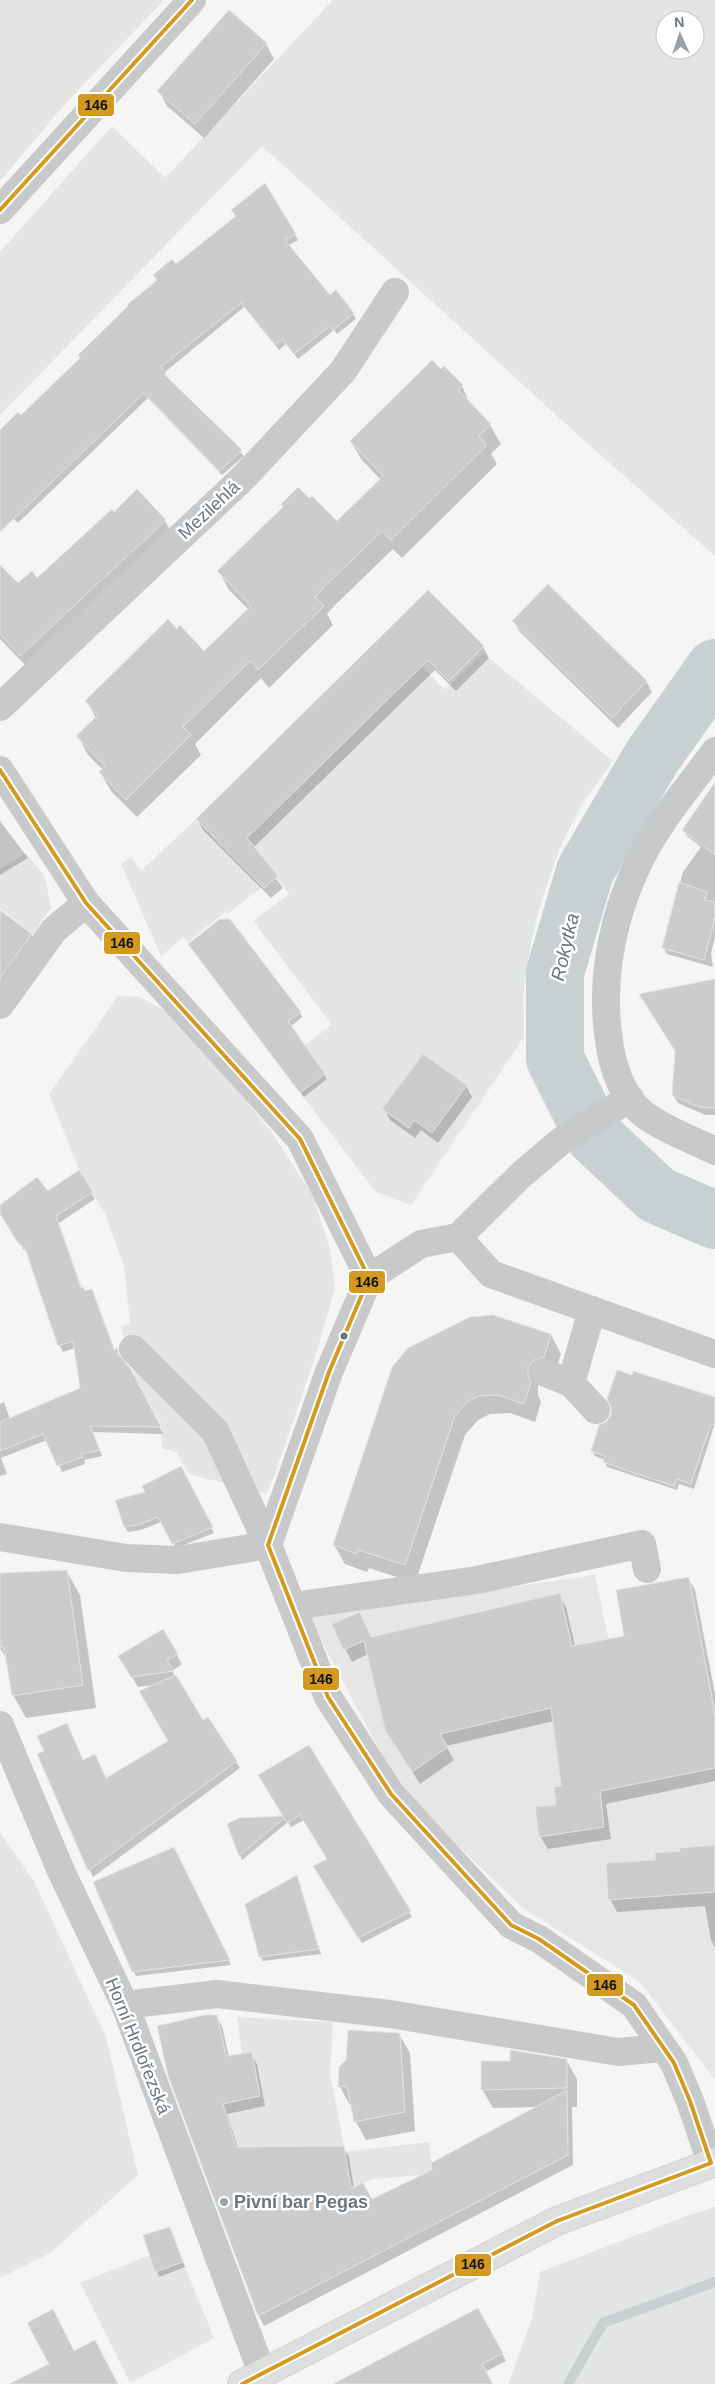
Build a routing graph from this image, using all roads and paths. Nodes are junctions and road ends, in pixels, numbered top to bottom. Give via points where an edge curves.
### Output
1 (192, 0) edge
2 (0, 210) edge
3 (395, 292) dead end
4 (0, 707) edge
5 (715, 752) edge
6 (0, 770) edge
7 (86, 903) junction
8 (0, 1005) edge
9 (622, 1102) junction
10 (715, 1151) edge
11 (458, 1237) junction
12 (369, 1278) junction
13 (592, 1310) junction
14 (133, 1349) dead end
15 (715, 1354) edge
16 (543, 1372) dead end
17 (571, 1383) junction
18 (596, 1410) dead end
19 (0, 1537) edge
20 (268, 1545) junction
21 (647, 1569) dead end
22 (293, 1606) junction
23 (0, 1725) edge
24 (125, 2005) junction
25 (662, 2048) junction
26 (713, 2162) edge
27 (252, 2379) edge

1 - 2 street
3 - 4 street, Mezilehlá via 343,371 242,478
5 - 9 street via 662,822 645,852 611,942 604,1007 609,1047
6 - 7 street
7 - 8 street via 54,930
7 - 12 street via 300,1139
9 - 10 street
9 - 11 street via 561,1141
11 - 12 street via 421,1244
11 - 13 street via 491,1274
12 - 20 street via 329,1372
13 - 15 street
13 - 17 street
14 - 20 street via 215,1431
16 - 17 street
17 - 18 street
19 - 20 street via 126,1558 178,1560
20 - 22 street
21 - 22 street via 642,1544 477,1580
22 - 25 street via 328,1697 391,1794 510,1925 539,1940 634,2005
23 - 24 street, Horní Hrdlořezská via 61,1871
24 - 25 street via 217,1994 390,2014 618,2052
24 - 27 street, Horní Hrdlořezská
25 - 26 street via 674,2063
26 - 27 main road via 557,2221

